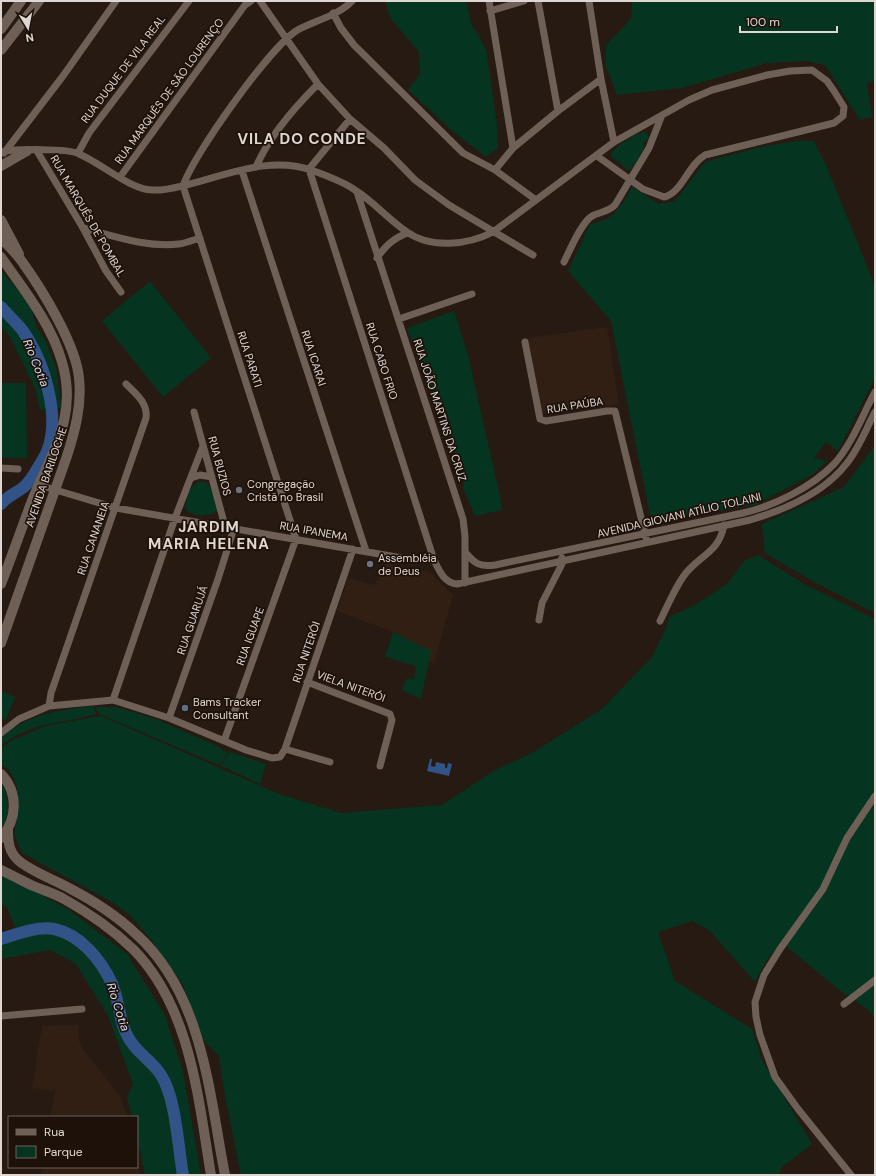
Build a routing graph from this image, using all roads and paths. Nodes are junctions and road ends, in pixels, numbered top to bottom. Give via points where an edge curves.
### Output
1 (21, 1) edge
2 (38, 1) edge
3 (116, 1) edge
4 (190, 1) edge
5 (251, 1) edge
6 (260, 1) edge
7 (352, 1) edge
8 (489, 1) edge
9 (524, 1) edge
10 (538, 1) edge
11 (589, 1) edge
12 (490, 11) junction
13 (333, 13) junction
14 (1, 28) edge
15 (285, 40) junction
16 (1, 50) edge
17 (601, 80) junction
18 (318, 84) junction
19 (558, 111) junction
20 (662, 115) junction
21 (350, 119) junction
22 (614, 142) junction
23 (513, 148) junction
24 (27, 151) junction
25 (37, 151) junction
26 (3, 153) edge
27 (78, 153) junction
28 (597, 156) junction
29 (1, 166) edge
30 (256, 167) junction
31 (309, 170) junction
32 (495, 170) junction
33 (242, 171) junction
34 (120, 177) junction
35 (630, 179) junction
36 (183, 186) junction
37 (357, 191) junction
38 (536, 200) junction
39 (1, 220) edge
40 (84, 228) junction
41 (407, 232) junction
42 (494, 232) junction
43 (1, 238) edge
44 (200, 238) junction
45 (533, 255) dead end
46 (1, 258) edge
47 (377, 258) junction
48 (564, 262) dead end
49 (23, 263) junction
50 (121, 292) dead end
51 (472, 294) dead end
52 (399, 320) junction
53 (525, 342) dead end
54 (126, 384) dead end
55 (875, 392) edge
56 (194, 412) dead end
57 (875, 412) edge
58 (203, 446) junction
59 (1, 468) edge
60 (18, 469) dead end
61 (212, 477) junction
62 (190, 478) junction
63 (39, 485) junction
64 (54, 491) junction
65 (116, 508) junction
66 (175, 518) junction
67 (724, 525) junction
68 (225, 526) junction
69 (234, 528) junction
70 (646, 534) junction
71 (296, 540) junction
72 (647, 542) junction
73 (353, 549) junction
74 (366, 552) junction
75 (560, 552) junction
76 (466, 553) junction
77 (434, 560) junction
78 (562, 560) junction
79 (465, 572) junction
80 (465, 583) junction
81 (1, 584) edge
82 (457, 584) junction
83 (539, 620) dead end
84 (660, 621) dead end
85 (1, 643) edge
86 (307, 682) junction
87 (113, 700) junction
88 (49, 706) junction
89 (169, 718) junction
90 (3, 731) edge
91 (224, 741) junction
92 (285, 749) junction
93 (330, 762) dead end
94 (380, 766) dead end
95 (1, 774) edge
96 (875, 796) edge
97 (4, 834) edge
98 (1, 870) edge
99 (875, 980) edge
100 (844, 1004) dead end
101 (82, 1009) dead end
102 (1, 1016) edge
103 (211, 1175) edge
104 (225, 1175) edge
105 (851, 1175) edge

1 - 14 main road
2 - 16 main road
3 - 26 street via 63,76
4 - 27 street, RUA DUQUE DE VILA REAL via 89,133
5 - 34 street, RUA MARQUÊS DE SÃO LOURENÇO via 245,5
6 - 15 street
7 - 13 street
8 - 12 street
9 - 12 street
10 - 19 street
11 - 17 street
12 - 23 street
13 - 15 street via 296,31
13 - 32 street via 354,45 463,153
15 - 18 street
15 - 36 street via 230,109 198,155
17 - 19 street
17 - 22 street
18 - 21 street
18 - 30 street via 305,96 264,148
19 - 23 street
20 - 22 street
20 - 35 street via 649,148
20 - 35 street via 689,100 736,82 790,71 812,70 827,81 841,101 844,111 834,123 705,154 693,164 675,191 668,196 658,196
21 - 31 street
21 - 42 street via 384,148 415,180 448,205
22 - 28 street
23 - 32 street
24 - 25 street
24 - 26 street
24 - 29 main road
25 - 27 street
25 - 40 street, RUA MARQUÊS DE POMBAL
27 - 34 street
28 - 35 street
28 - 38 street
30 - 31 street via 281,165
30 - 33 street
31 - 37 street
31 - 77 street, RUA CABO FRIO
32 - 38 street
33 - 36 street
33 - 74 street, RUA ICARAI
34 - 36 street via 135,186 149,190 167,190
35 - 48 street via 611,209 592,216 584,224
36 - 44 street, RUA PARATI
37 - 41 street
37 - 47 street, RUA JOÃO MARTINS DA CRUZ
38 - 42 street
39 - 49 main road
40 - 44 street via 140,243 179,244
40 - 50 street, RUA MARQUÊS DE POMBAL via 106,271
41 - 42 street via 420,239 450,243 475,240
41 - 47 street via 384,247
42 - 45 street
43 - 49 main road, AVENIDA BARILOCHE
44 - 71 street, RUA PARATI
46 - 63 main road, AVENIDA BARILOCHE via 45,324 57,349 65,376 68,405 66,420
47 - 52 street, RUA JOÃO MARTINS DA CRUZ
49 - 64 main road, AVENIDA BARILOCHE via 65,334 76,361 79,378 75,430
51 - 52 street
52 - 76 street, RUA JOÃO MARTINS DA CRUZ via 456,494 463,519
53 - 70 street, RUA PAÚBA via 540,419 546,421 615,411
54 - 65 street, RUA CANANEIA via 144,403 147,411 144,427
55 - 70 street, AVENIDA GIOVANI ATÍLIO TOLAINI via 842,454 823,474 760,509
56 - 58 street, RUA BUZIOS
57 - 67 street, AVENIDA GIOVANI ATÍLIO TOLAINI via 848,462 827,482 771,514
58 - 61 street, RUA BUZIOS
58 - 62 street
59 - 60 street
61 - 62 street via 200,475
61 - 68 street, RUA BUZIOS
62 - 66 street
63 - 64 street, RUA IPANEMA
63 - 81 main road, AVENIDA BARILOCHE
64 - 65 street, RUA IPANEMA
64 - 85 main road, AVENIDA BARILOCHE
65 - 66 street, RUA IPANEMA
65 - 88 street, RUA CANANEIA
66 - 68 street, RUA IPANEMA
66 - 87 street
67 - 72 street, AVENIDA GIOVANI ATÍLIO TOLAINI
67 - 84 street via 722,536 714,548 684,575
68 - 69 street, RUA IPANEMA
69 - 71 street, RUA IPANEMA
69 - 89 street, RUA GUARUJÁ
70 - 72 street
70 - 75 street, AVENIDA GIOVANI ATÍLIO TOLAINI
71 - 73 street, RUA IPANEMA
71 - 91 street, RUA IGUAPE
72 - 78 street, AVENIDA GIOVANI ATÍLIO TOLAINI
73 - 74 street, RUA IPANEMA
73 - 86 street, RUA NITERÓI
74 - 77 street, RUA IPANEMA
75 - 76 street, AVENIDA GIOVANI ATÍLIO TOLAINI via 485,567 473,562
75 - 78 street
76 - 79 street, RUA JOÃO MARTINS DA CRUZ
77 - 82 street via 444,577 449,582
78 - 80 street, AVENIDA GIOVANI ATÍLIO TOLAINI
78 - 83 street via 542,603
79 - 80 street, RUA JOÃO MARTINS DA CRUZ
79 - 82 street
80 - 82 street, AVENIDA GIOVANI ATÍLIO TOLAINI
86 - 92 street, RUA NITERÓI
86 - 94 street, VIELA NITERÓI via 387,711 392,716
87 - 88 street
87 - 89 street
88 - 90 street via 34,711
89 - 91 street
91 - 92 street, RUA NITERÓI via 276,758 283,754
92 - 93 street
95 - 97 main road via 9,785 14,808
96 - 105 street via 847,838 824,890 764,975 755,1002 760,1035 776,1077 798,1110
97 - 104 main road via 10,849 19,861 85,896 115,915 139,936 176,985 197,1035
98 - 103 main road via 63,899 94,918 134,950 148,968 168,999 183,1038 192,1068
99 - 100 street
101 - 102 street

